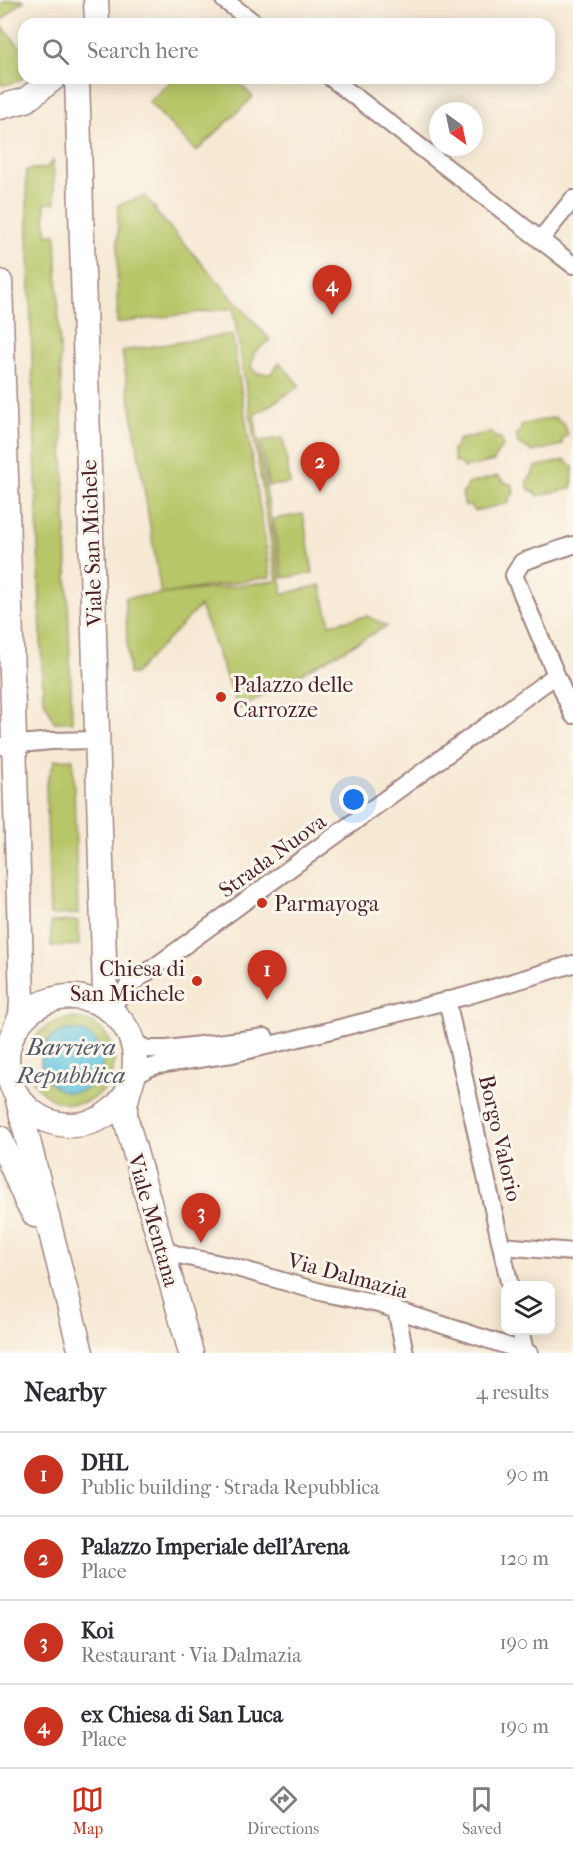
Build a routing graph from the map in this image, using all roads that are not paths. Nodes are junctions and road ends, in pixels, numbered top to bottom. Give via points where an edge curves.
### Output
1 (230, 2) edge
2 (249, 18) edge
3 (47, 84) edge
4 (76, 84) edge
5 (339, 84) edge
6 (0, 107) edge
7 (573, 199) edge
8 (540, 240) junction
9 (573, 265) edge
10 (0, 282) edge
11 (573, 545) edge
12 (556, 675) junction
13 (573, 716) edge
14 (98, 740) junction
15 (7, 745) edge
16 (573, 964) edge
17 (447, 1000) junction
18 (113, 1012) junction
19 (320, 1033) junction
20 (10, 1036) edge
21 (134, 1043) junction
22 (132, 1081) junction
23 (11, 1091) edge
24 (0, 1138) edge
25 (159, 1239) junction
26 (53, 1243) junction
27 (502, 1246) junction
28 (573, 1252) edge
29 (509, 1281) edge
30 (396, 1309) junction
31 (74, 1326) junction
32 (522, 1335) edge
33 (527, 1352) edge
34 (68, 1353) edge
35 (81, 1353) edge
36 (191, 1353) edge
37 (405, 1353) edge

1 - 2 street
3 - 6 main road via 26,100
4 - 14 main road, Viale San Michele
5 - 8 street
7 - 8 street
8 - 9 street
10 - 15 main road
11 - 12 street via 522,562 514,574
12 - 13 street
12 - 18 street, Strada Nuova via 127,987
14 - 15 street
14 - 18 main road, Viale San Michele via 106,997
15 - 20 main road via 22,1001 21,1015
16 - 17 street
17 - 19 street
17 - 27 street, Borgo Valorio
18 - 20 main road via 80,996 59,997 40,1004 23,1017
18 - 21 main road
19 - 21 street via 167,1049 148,1049
19 - 22 street via 232,1054 158,1065
20 - 23 main road via 7,1065
21 - 22 main road
22 - 23 main road via 111,1112 80,1125 48,1121
22 - 25 main road, Viale Mentana via 124,1105 125,1116
23 - 26 main road
24 - 26 main road via 28,1205
25 - 30 street, Via Dalmazia via 165,1248 178,1255
25 - 36 main road, Viale Mentana
26 - 31 main road
27 - 28 street
27 - 29 street, Borgo Valorio
30 - 33 street, Via Dalmazia
30 - 37 street
31 - 34 street
31 - 35 main road
32 - 33 street

